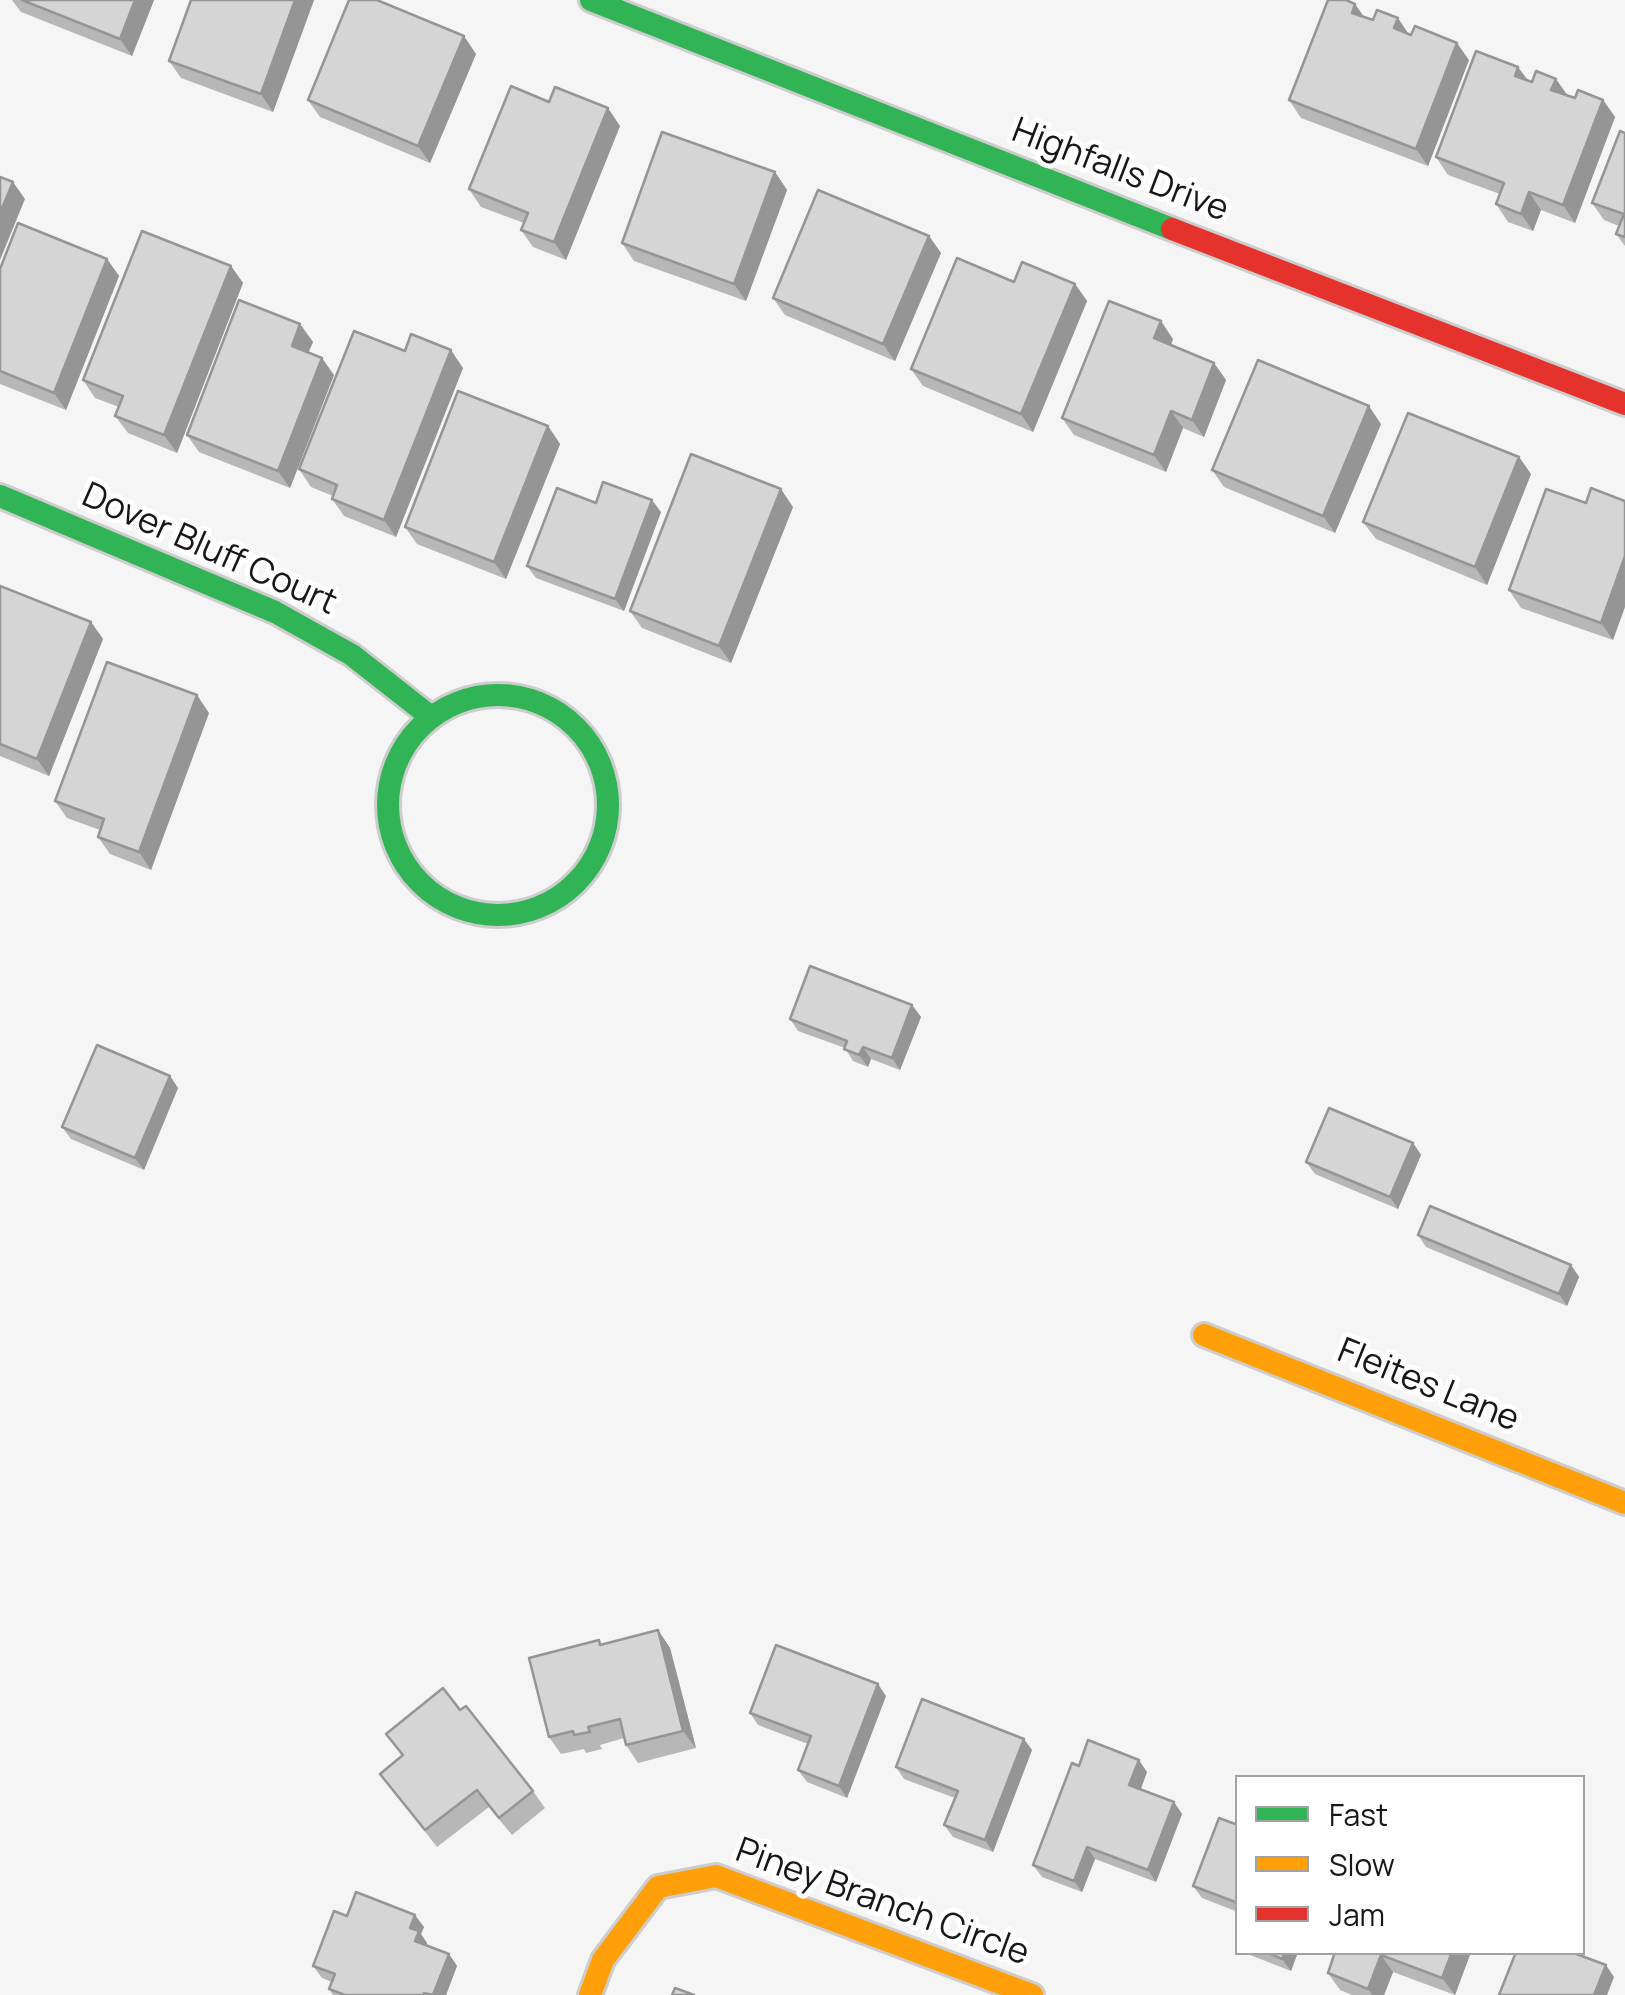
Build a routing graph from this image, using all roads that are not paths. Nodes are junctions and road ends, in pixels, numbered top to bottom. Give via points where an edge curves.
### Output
1 (598, 2) edge
2 (1625, 404) edge
3 (0, 496) edge
4 (430, 717) junction
5 (1204, 1335) dead end
6 (1625, 1502) edge
7 (590, 1995) edge
8 (1032, 1995) edge

1 - 2 street, Highfalls Drive
3 - 4 street, Dover Bluff Court via 275,612 352,656
4 - 4 street via 404,744 390,780 388,816 398,853 420,884 451,905 488,915 525,912 559,898 585,875 603,844 610,809 605,774 589,741 564,716 532,700 497,694 462,700
5 - 6 street, Fleites Lane
7 - 8 street, Piney Branch Circle via 604,1960 658,1887 716,1876

